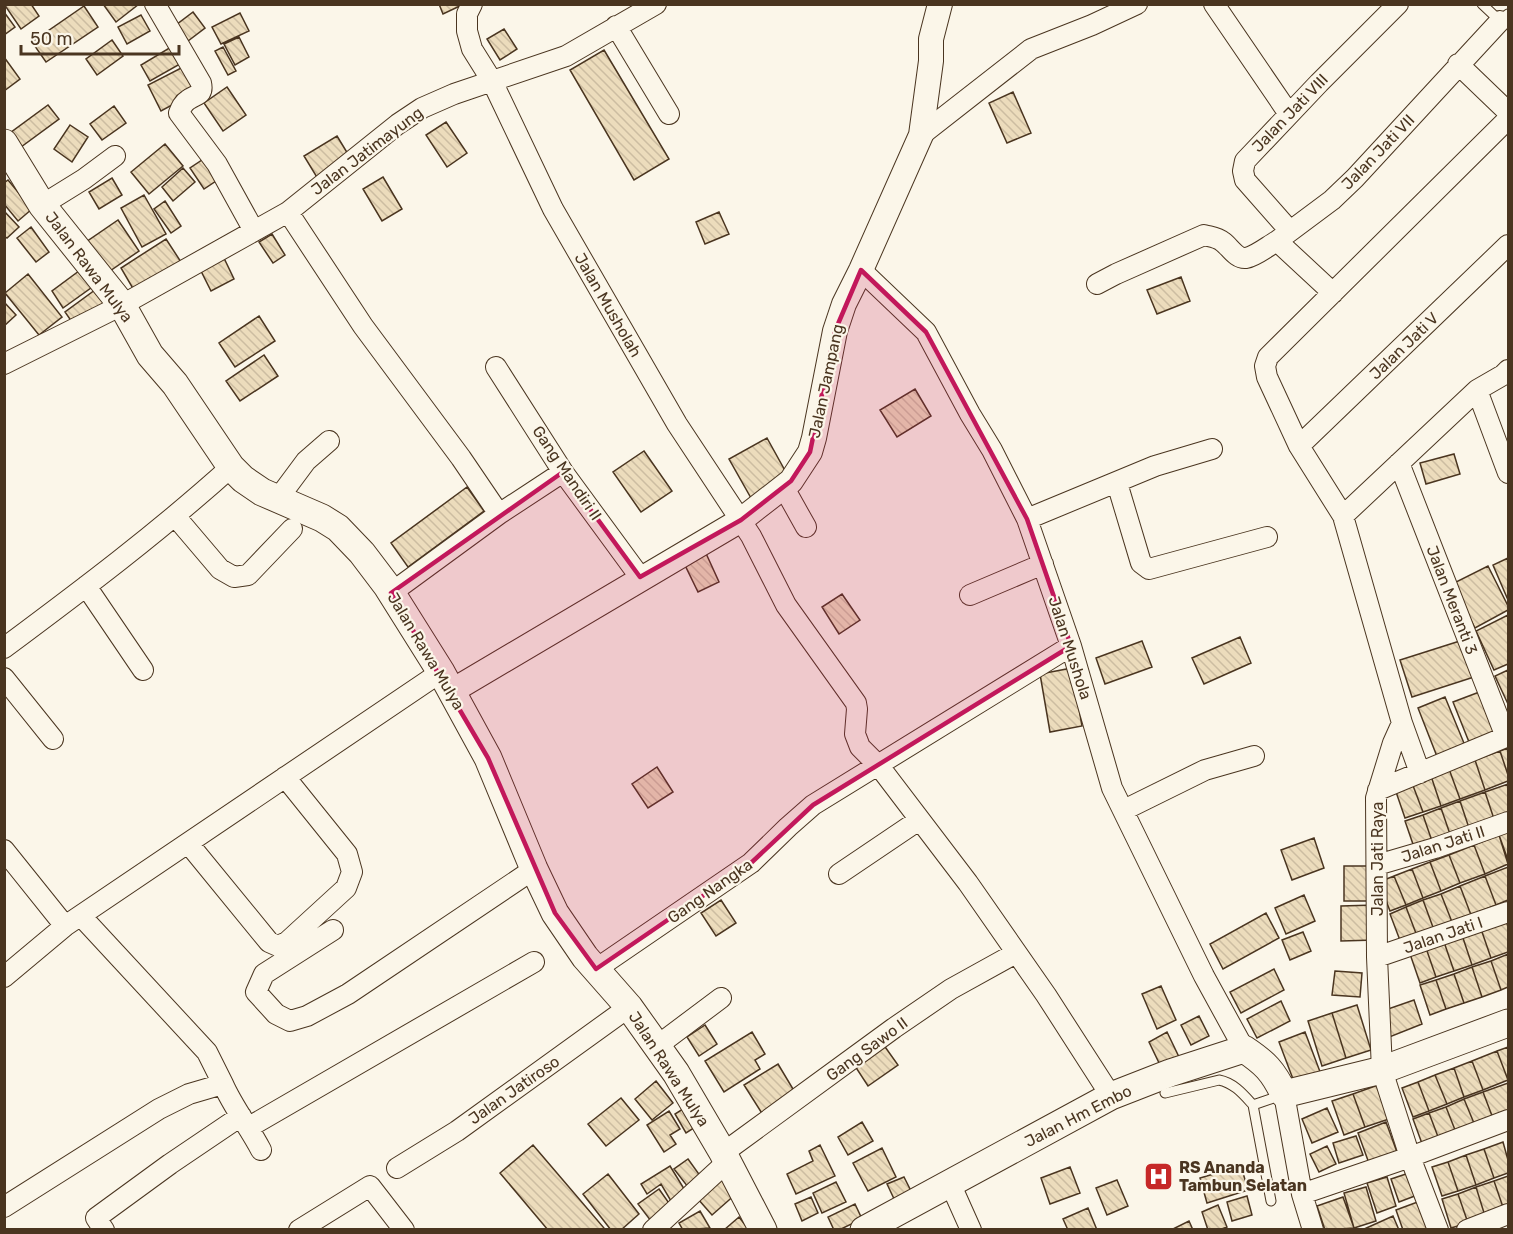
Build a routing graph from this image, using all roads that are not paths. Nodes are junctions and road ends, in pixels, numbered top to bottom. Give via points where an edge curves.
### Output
1 (155, 4) edge
2 (472, 4) edge
3 (656, 4) edge
4 (940, 4) edge
5 (1137, 4) edge
6 (1214, 4) edge
7 (1398, 4) edge
8 (1482, 4) edge
9 (1504, 18) edge
10 (616, 26) junction
11 (1458, 64) junction
12 (492, 81) junction
13 (1509, 112) edge
14 (669, 114) dead end
15 (1289, 114) junction
16 (1509, 119) edge
17 (921, 135) junction
18 (4, 143) edge
19 (115, 156) dead end
20 (42, 205) junction
21 (288, 212) junction
22 (254, 231) junction
23 (1284, 236) junction
24 (1509, 245) edge
25 (861, 270) junction
26 (1097, 284) dead end
27 (1334, 293) junction
28 (122, 305) junction
29 (4, 364) edge
30 (496, 367) dead end
31 (1507, 373) edge
32 (1477, 390) junction
33 (329, 441) dead end
34 (1299, 446) junction
35 (1212, 449) dead end
36 (1399, 463) junction
37 (231, 467) junction
38 (563, 472) junction
39 (1509, 473) edge
40 (1117, 483) junction
41 (783, 486) junction
42 (277, 500) junction
43 (499, 514) junction
44 (175, 516) junction
45 (1342, 516) junction
46 (1027, 519) junction
47 (741, 520) junction
48 (806, 527) dead end
49 (292, 529) dead end
50 (1267, 537) dead end
51 (1043, 564) junction
52 (640, 577) junction
53 (86, 586) junction
54 (392, 593) junction
55 (970, 595) dead end
56 (1071, 646) junction
57 (4, 648) edge
58 (143, 670) dead end
59 (4, 678) edge
60 (447, 681) junction
61 (1402, 723) junction
62 (1507, 736) edge
63 (53, 739) dead end
64 (1254, 756) dead end
65 (879, 766) junction
66 (1419, 773) junction
67 (285, 777) junction
68 (1378, 790) junction
69 (1124, 810) junction
70 (919, 820) junction
71 (1509, 822) edge
72 (188, 843) junction
73 (4, 850) edge
74 (1377, 865) junction
75 (534, 869) junction
76 (839, 874) dead end
77 (1509, 912) edge
78 (73, 921) junction
79 (333, 930) dead end
80 (1016, 953) junction
81 (1377, 957) junction
82 (534, 962) dead end
83 (596, 969) junction
84 (4, 977) edge
85 (721, 998) dead end
86 (629, 1007) junction
87 (1509, 1023) edge
88 (657, 1046) junction
89 (1244, 1048) junction
90 (1382, 1070) junction
91 (223, 1084) junction
92 (1165, 1093) dead end
93 (1284, 1094) junction
94 (1111, 1096) junction
95 (1253, 1105) junction
96 (1509, 1120) edge
97 (245, 1121) junction
98 (261, 1150) dead end
99 (725, 1157) junction
100 (1410, 1157) junction
101 (397, 1168) dead end
102 (950, 1183) junction
103 (1302, 1194) junction
104 (1271, 1201) dead end
105 (4, 1207) edge
106 (1509, 1214) edge
107 (104, 1230) edge
108 (299, 1230) edge
109 (404, 1230) edge
110 (652, 1230) edge
111 (763, 1230) edge
112 (864, 1230) edge
113 (971, 1230) edge
114 (1313, 1230) edge
115 (1438, 1230) edge
116 (1467, 1230) edge

1 - 22 street via 201,83 200,94 189,99 179,112 217,164
2 - 12 street, Jalan Musholah via 467,14 469,38
3 - 10 street, Jalan Jatimayung
4 - 17 street, Jalan Jampang via 931,39
5 - 17 street via 1031,50
6 - 15 street
7 - 15 street, Jalan Jati VIII
8 - 9 lane
9 - 11 street, Jalan Jati VII
10 - 12 street, Jalan Jatimayung via 566,56
10 - 14 street
11 - 13 street
11 - 23 street, Jalan Jati VII via 1355,178
12 - 21 street, Jalan Jatimayung via 422,108
12 - 47 street, Jalan Musholah via 559,219 677,424
15 - 23 street, Jalan Jati VIII via 1243,166 1245,180
16 - 27 street
17 - 25 street, Jalan Jampang
18 - 20 main road, Jalan Rawa Mulya
19 - 20 street
20 - 28 main road, Jalan Rawa Mulya
21 - 22 street, Jalan Jatimayung
21 - 43 street via 363,326
22 - 28 street, Jalan Jatimayung
23 - 26 street, Jalan Jati VII via 1243,258 1216,238 1204,236
23 - 27 street
24 - 34 street, Jalan Jati V
25 - 41 street, Jalan Jampang via 835,332 810,452 791,481
25 - 46 street, Jalan Mushola via 926,332
27 - 34 street via 1268,357 1264,366
28 - 29 street, Jalan Jatimayung
28 - 37 main road, Jalan Rawa Mulya via 150,355 175,384
30 - 38 street, Gang Mandiri II
31 - 32 street
32 - 36 street
32 - 39 street
33 - 42 street via 306,461
34 - 45 street
35 - 40 street via 1155,466
36 - 45 street
36 - 62 street, Jalan Meranti 3
37 - 42 main road, Jalan Rawa Mulya
37 - 44 street
38 - 43 street
38 - 52 street, Gang Mandiri II
40 - 46 street
40 - 50 street via 1141,563 1149,569
41 - 47 street, Jalan Jampang
41 - 48 street
42 - 54 main road, Jalan Rawa Mulya via 338,528 363,553
43 - 54 street
44 - 49 street via 220,569 234,577 248,575
44 - 53 street
45 - 61 street
46 - 51 street, Jalan Mushola
47 - 52 street, Jalan Jampang
47 - 65 street, Jalan Musholah via 786,605 856,703 856,739
51 - 55 street
51 - 56 street, Jalan Mushola
52 - 60 street, Jalan Jampang
53 - 57 street
53 - 58 street
54 - 60 main road, Jalan Rawa Mulya
56 - 65 street, Gang Nangka
56 - 69 street, Jalan Mushola via 1112,788
59 - 63 street
60 - 67 street
60 - 75 main road, Jalan Rawa Mulya via 489,758
61 - 66 street
61 - 68 street, Jalan Jati Raya
62 - 66 street
64 - 69 street via 1205,770
65 - 70 street, Jalan Musholah
65 - 83 street, Gang Nangka via 813,805 751,863
66 - 68 street
67 - 72 street
67 - 72 street via 347,854 352,872 346,888 287,942 278,946 268,942
68 - 74 street, Jalan Jati Raya
69 - 89 street, Jalan Mushola via 1204,976
70 - 76 street
70 - 80 street, Jalan Musholah
71 - 74 street, Jalan Jati II
72 - 78 street
73 - 78 street
74 - 81 street, Jalan Jati Raya
75 - 79 street via 348,994 308,1016 290,1021 276,1014 256,992 264,974
75 - 83 main road, Jalan Rawa Mulya via 555,913
77 - 81 street, Jalan Jati I
78 - 84 street
78 - 91 street via 207,1052
80 - 94 street, Jalan Musholah
80 - 99 street, Gang Sawo II via 951,989 894,1028
81 - 90 street, Jalan Jati Raya
82 - 97 street
83 - 86 main road, Jalan Rawa Mulya
85 - 88 street
86 - 88 main road, Jalan Rawa Mulya
86 - 101 street, Jalan Jatiroso via 457,1131
87 - 90 main road
88 - 99 main road, Jalan Rawa Mulya
89 - 93 main road via 1274,1073
89 - 94 main road, Jalan Hm Embo
90 - 93 main road
90 - 100 street, Jalan Jati Raya
91 - 97 street
91 - 105 street via 189,1094 159,1109
92 - 95 lane via 1219,1080 1235,1086
93 - 95 lane
93 - 103 street
94 - 102 main road, Jalan Hm Embo
95 - 104 lane
96 - 100 street
97 - 98 street
97 - 107 street via 170,1164 96,1218
99 - 110 street, Gang Sawo II
99 - 111 main road, Jalan Rawa Mulya
100 - 103 street
100 - 115 street, Jalan Jati Raya
102 - 112 main road, Jalan Hm Embo
102 - 113 street
103 - 114 street
106 - 116 street
108 - 109 street via 370,1186

